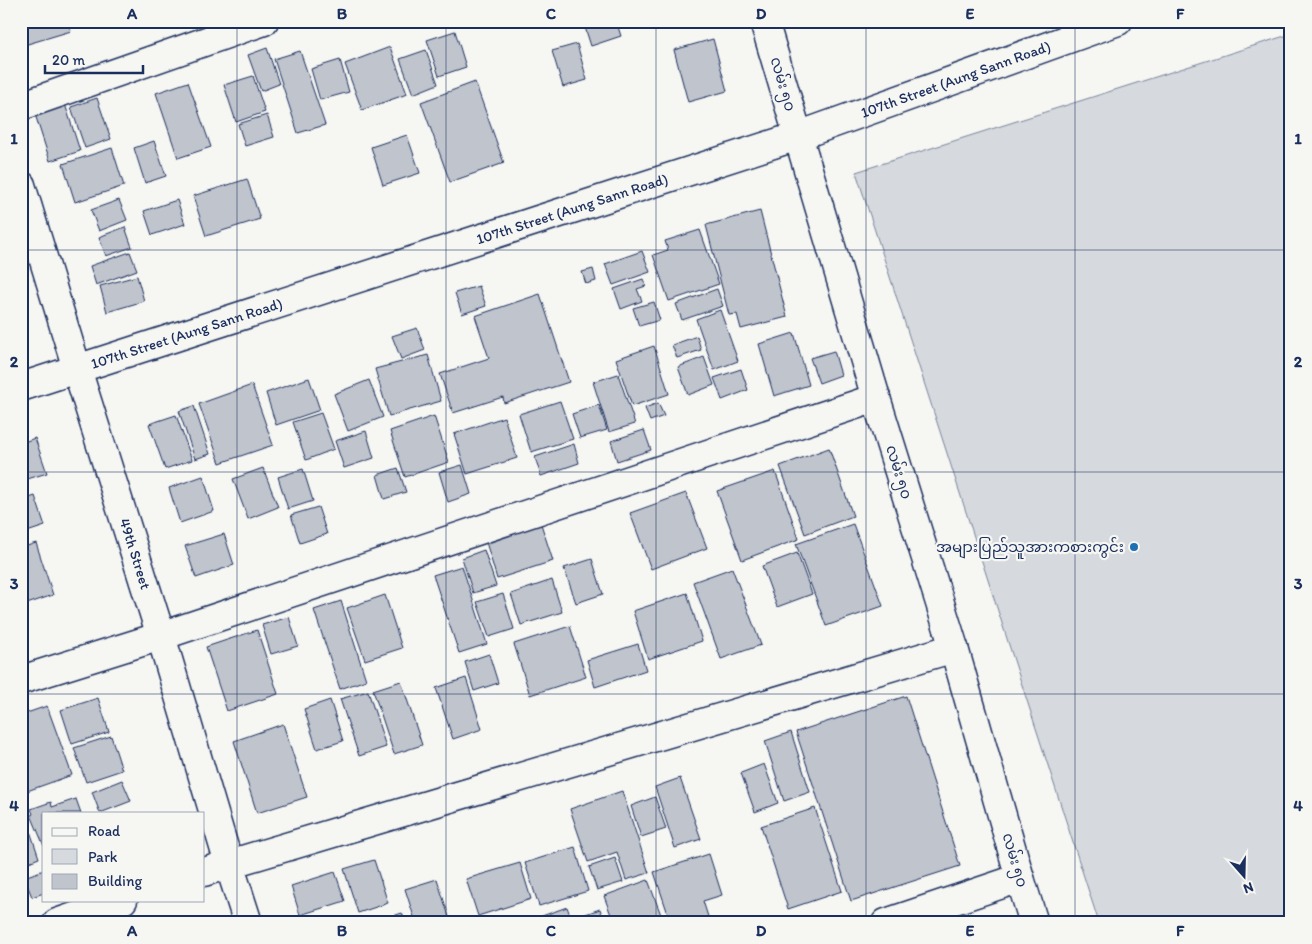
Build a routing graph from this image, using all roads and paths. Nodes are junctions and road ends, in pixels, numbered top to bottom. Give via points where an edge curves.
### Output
1 (264, 21) edge
2 (764, 21) edge
3 (1118, 21) edge
4 (21, 106) edge
5 (798, 136) junction
6 (21, 185) edge
7 (77, 369) junction
8 (21, 387) edge
9 (876, 398) junction
10 (161, 636) junction
11 (954, 648) junction
12 (21, 680) edge
13 (229, 864) junction
14 (205, 872) edge
15 (1020, 878) junction
16 (117, 902) edge
17 (57, 923) edge
18 (248, 923) edge
19 (886, 923) edge
20 (1034, 923) edge

1 - 4 street
2 - 5 street, လမ်း ၅၀
3 - 5 street, 107th Street (Aung Sann Road)
5 - 7 street, 107th Street (Aung Sann Road)
5 - 9 street, လမ်း ၅၀
6 - 7 street, 49th Street
7 - 8 street, 107th Street (Aung Sann Road)
7 - 10 street, 49th Street
9 - 10 street
9 - 11 street, လမ်း ၅၀
10 - 12 street
10 - 13 street, 49th Street
11 - 13 street
11 - 15 street, လမ်း ၅၀
13 - 14 street
13 - 18 street, 49th Street
15 - 19 street
15 - 20 street, လမ်း ၅၀
16 - 17 street

